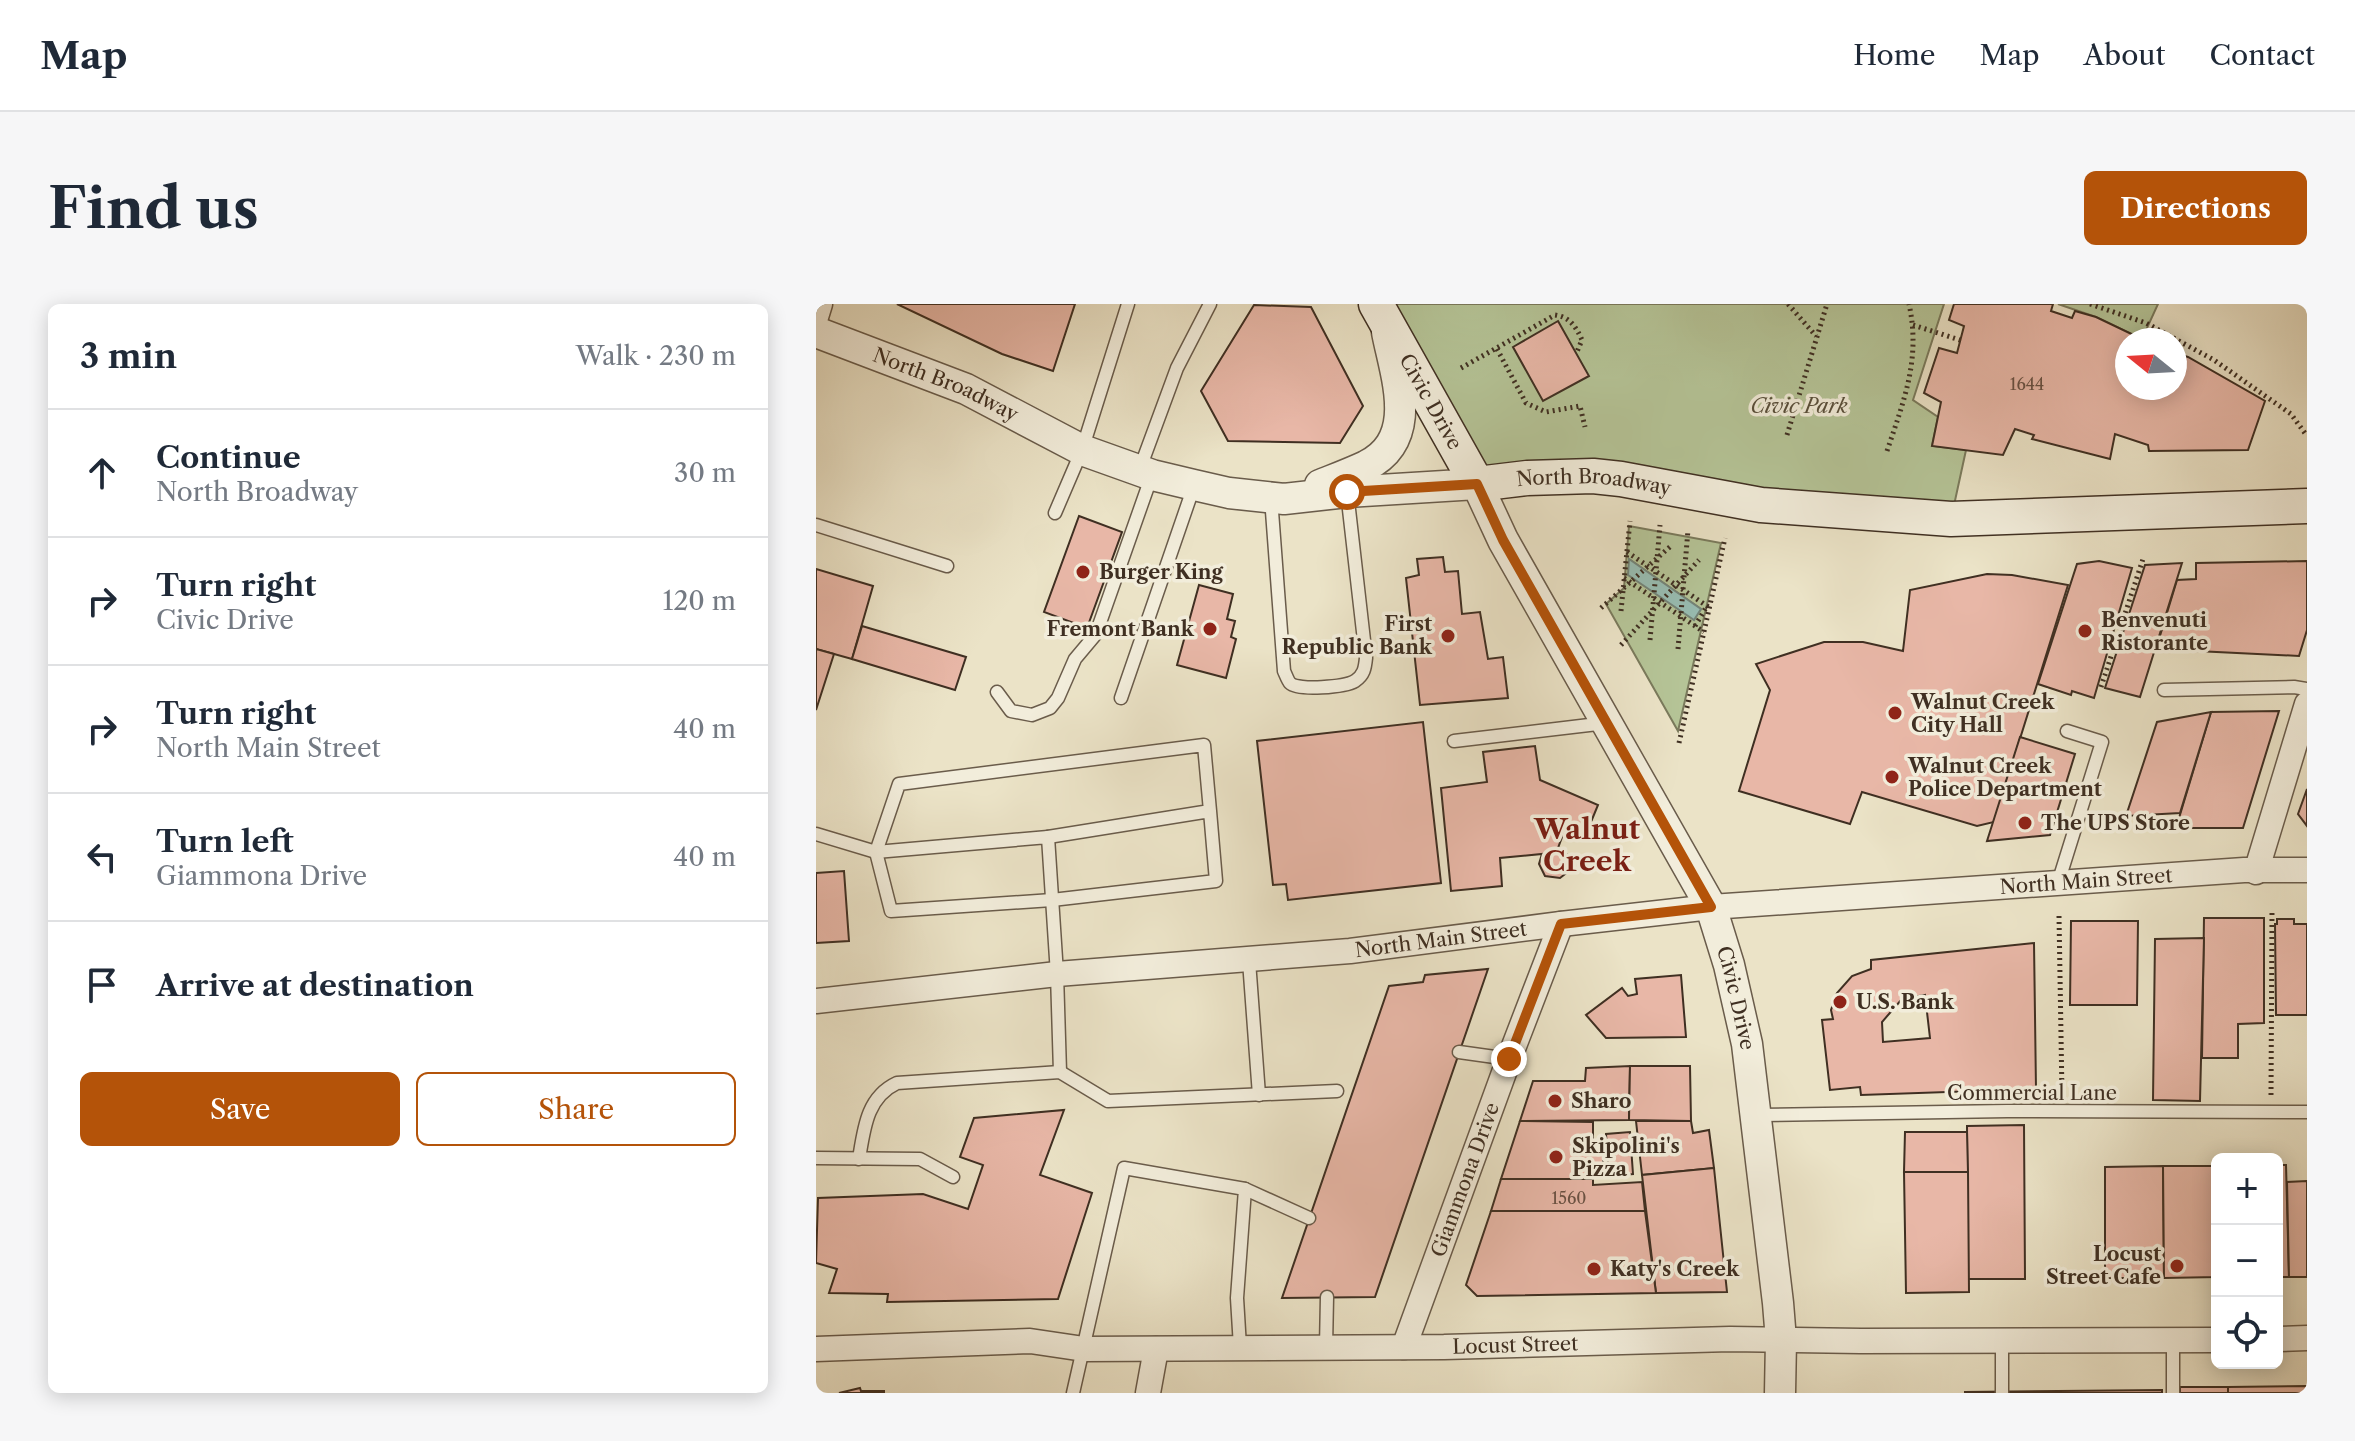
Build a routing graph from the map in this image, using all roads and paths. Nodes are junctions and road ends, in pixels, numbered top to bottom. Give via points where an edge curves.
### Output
1 (820, 304) edge
2 (1128, 304) edge
3 (1210, 304) edge
4 (1788, 304) edge
5 (1827, 304) edge
6 (1909, 304) edge
7 (2090, 304) edge
8 (1380, 311) edge
9 (816, 317) edge
10 (1913, 325) junction
11 (816, 332) edge
12 (1817, 337) junction
13 (1960, 340) dead end
14 (1497, 349) junction
15 (1576, 354) dead end
16 (1461, 368) dead end
17 (1585, 427) dead end
18 (1787, 435) dead end
19 (2307, 436) edge
20 (1082, 450) junction
21 (1887, 451) dead end
22 (1146, 473) junction
23 (1477, 484) junction
24 (1194, 485) junction
25 (1347, 492) junction
26 (1278, 499) junction
27 (2307, 506) edge
28 (1055, 513) dead end
29 (1630, 521) dead end
30 (816, 525) edge
31 (1660, 525) dead end
32 (1688, 530) dead end
33 (1725, 538) dead end
34 (1672, 545) dead end
35 (1627, 552) junction
36 (1656, 559) junction
37 (2143, 559) dead end
38 (1699, 560) dead end
39 (947, 566) dead end
40 (1647, 567) junction
41 (1655, 573) junction
42 (1684, 577) junction
43 (1629, 580) junction
44 (1675, 586) junction
45 (1624, 588) junction
46 (1683, 592) junction
47 (1654, 596) junction
48 (1661, 601) junction
49 (1708, 607) junction
50 (1601, 608) dead end
51 (1621, 611) dead end
52 (1652, 611) junction
53 (1680, 614) junction
54 (1695, 626) junction
55 (1704, 632) junction
56 (1650, 640) dead end
57 (1621, 645) dead end
58 (1678, 649) dead end
59 (2101, 687) dead end
60 (2307, 689) edge
61 (2164, 690) dead end
62 (997, 692) dead end
63 (1121, 698) dead end
64 (2307, 704) edge
65 (1607, 723) junction
66 (2067, 731) dead end
67 (1454, 741) dead end
68 (1679, 743) dead end
69 (1210, 811) junction
70 (816, 834) edge
71 (1048, 837) junction
72 (876, 852) junction
73 (2307, 870) edge
74 (2256, 872) junction
75 (2058, 883) junction
76 (1052, 900) junction
77 (1711, 907) junction
78 (2272, 911) dead end
79 (2059, 916) dead end
80 (1561, 924) junction
81 (1249, 961) junction
82 (1057, 974) junction
83 (816, 1001) edge
84 (1459, 1052) dead end
85 (1509, 1059) junction
86 (1060, 1072) junction
87 (1337, 1091) dead end
88 (1259, 1095) junction
89 (2062, 1112) junction
90 (2271, 1112) junction
91 (2307, 1112) edge
92 (1757, 1115) junction
93 (816, 1158) edge
94 (859, 1159) junction
95 (953, 1177) dead end
96 (1245, 1189) junction
97 (1309, 1218) dead end
98 (1327, 1297) dead end
99 (2307, 1338) edge
100 (2283, 1339) edge
101 (1781, 1340) junction
102 (2002, 1340) junction
103 (2211, 1340) edge
104 (2173, 1341) junction
105 (1240, 1347) junction
106 (1326, 1347) junction
107 (1404, 1347) junction
108 (816, 1349) edge
109 (1084, 1349) junction
110 (1156, 1349) junction
111 (2002, 1392) edge
112 (1073, 1393) edge
113 (1148, 1393) edge
114 (1780, 1393) edge
115 (2173, 1393) edge

1 - 9 street
2 - 20 lane
3 - 22 lane via 1177,368
4 - 12 path
5 - 12 path
6 - 10 path
7 - 19 path via 2146,323 2214,360 2291,414
8 - 23 main road, Civic Drive
8 - 26 street via 1402,409 1397,436 1367,466
10 - 13 path
10 - 21 path via 1912,368
11 - 20 street, North Broadway via 966,389
12 - 18 path
14 - 15 path via 1555,315 1575,325 1582,340
14 - 16 path
14 - 17 path via 1526,403 1546,412 1580,406
20 - 22 street, North Broadway
20 - 28 lane
22 - 24 street, North Broadway
22 - 62 lane via 1096,634 1075,659 1058,698 1032,715 1011,711
23 - 25 street, North Broadway
23 - 27 main road, North Broadway via 1593,476 1761,505 1951,519
23 - 65 street, Civic Drive
24 - 26 street, North Broadway
24 - 63 lane
25 - 26 street, North Broadway
25 - 26 lane via 1366,658 1365,670 1346,684 1299,688 1284,671
29 - 35 path
30 - 39 lane
31 - 36 path
32 - 42 path
33 - 49 path
34 - 36 path
35 - 40 path
35 - 43 path
36 - 40 path
36 - 41 path
37 - 59 path
38 - 42 path
40 - 41 path
40 - 43 path
41 - 44 path
41 - 47 path
42 - 44 path
42 - 46 path
43 - 45 path
43 - 47 path
44 - 46 path
44 - 48 path
45 - 50 path
45 - 51 path
46 - 49 path
46 - 53 path
47 - 48 path
47 - 52 path
48 - 52 path
48 - 53 path
49 - 54 path
49 - 55 path
52 - 56 path
52 - 57 path
53 - 54 path
53 - 58 path
54 - 55 path
55 - 68 path
60 - 61 lane
64 - 74 street
65 - 67 lane
65 - 77 street, Civic Drive
66 - 75 lane via 2102,742
69 - 71 lane
69 - 72 lane via 1204,745 899,784
69 - 76 lane via 1216,881
70 - 72 lane
71 - 72 lane
71 - 76 lane
72 - 76 lane via 891,911
73 - 74 street, North Main Street
74 - 75 street, North Main Street
75 - 77 street, North Main Street
76 - 82 lane
77 - 80 street, North Main Street
77 - 92 street, Civic Drive via 1747,1044
78 - 90 path
79 - 89 path
80 - 81 street, North Main Street
80 - 85 street, Giammona Drive
81 - 82 street, North Main Street
81 - 88 lane
82 - 83 street, North Main Street
82 - 86 lane
84 - 85 lane
85 - 107 street, Giammona Drive
86 - 88 lane via 1108,1101
86 - 94 lane via 897,1083 882,1090 873,1105
87 - 88 lane
89 - 90 lane, Commercial Lane
89 - 92 lane, Commercial Lane
90 - 91 lane, Commercial Lane
92 - 101 street, Civic Drive
93 - 94 lane
94 - 95 lane via 920,1159
96 - 97 lane
96 - 105 lane via 1237,1298
96 - 109 lane via 1124,1168
98 - 106 lane
99 - 100 street
101 - 102 street, Locust Street
101 - 107 street, Locust Street
101 - 114 street, Civic Drive
102 - 104 street, Locust Street
102 - 111 lane
103 - 104 street, Locust Street
104 - 115 lane
105 - 106 street, Locust Street
105 - 110 street, Locust Street
106 - 107 street, Locust Street
108 - 109 street, Locust Street via 1030,1341
109 - 110 street, Locust Street
109 - 112 lane
110 - 113 street

